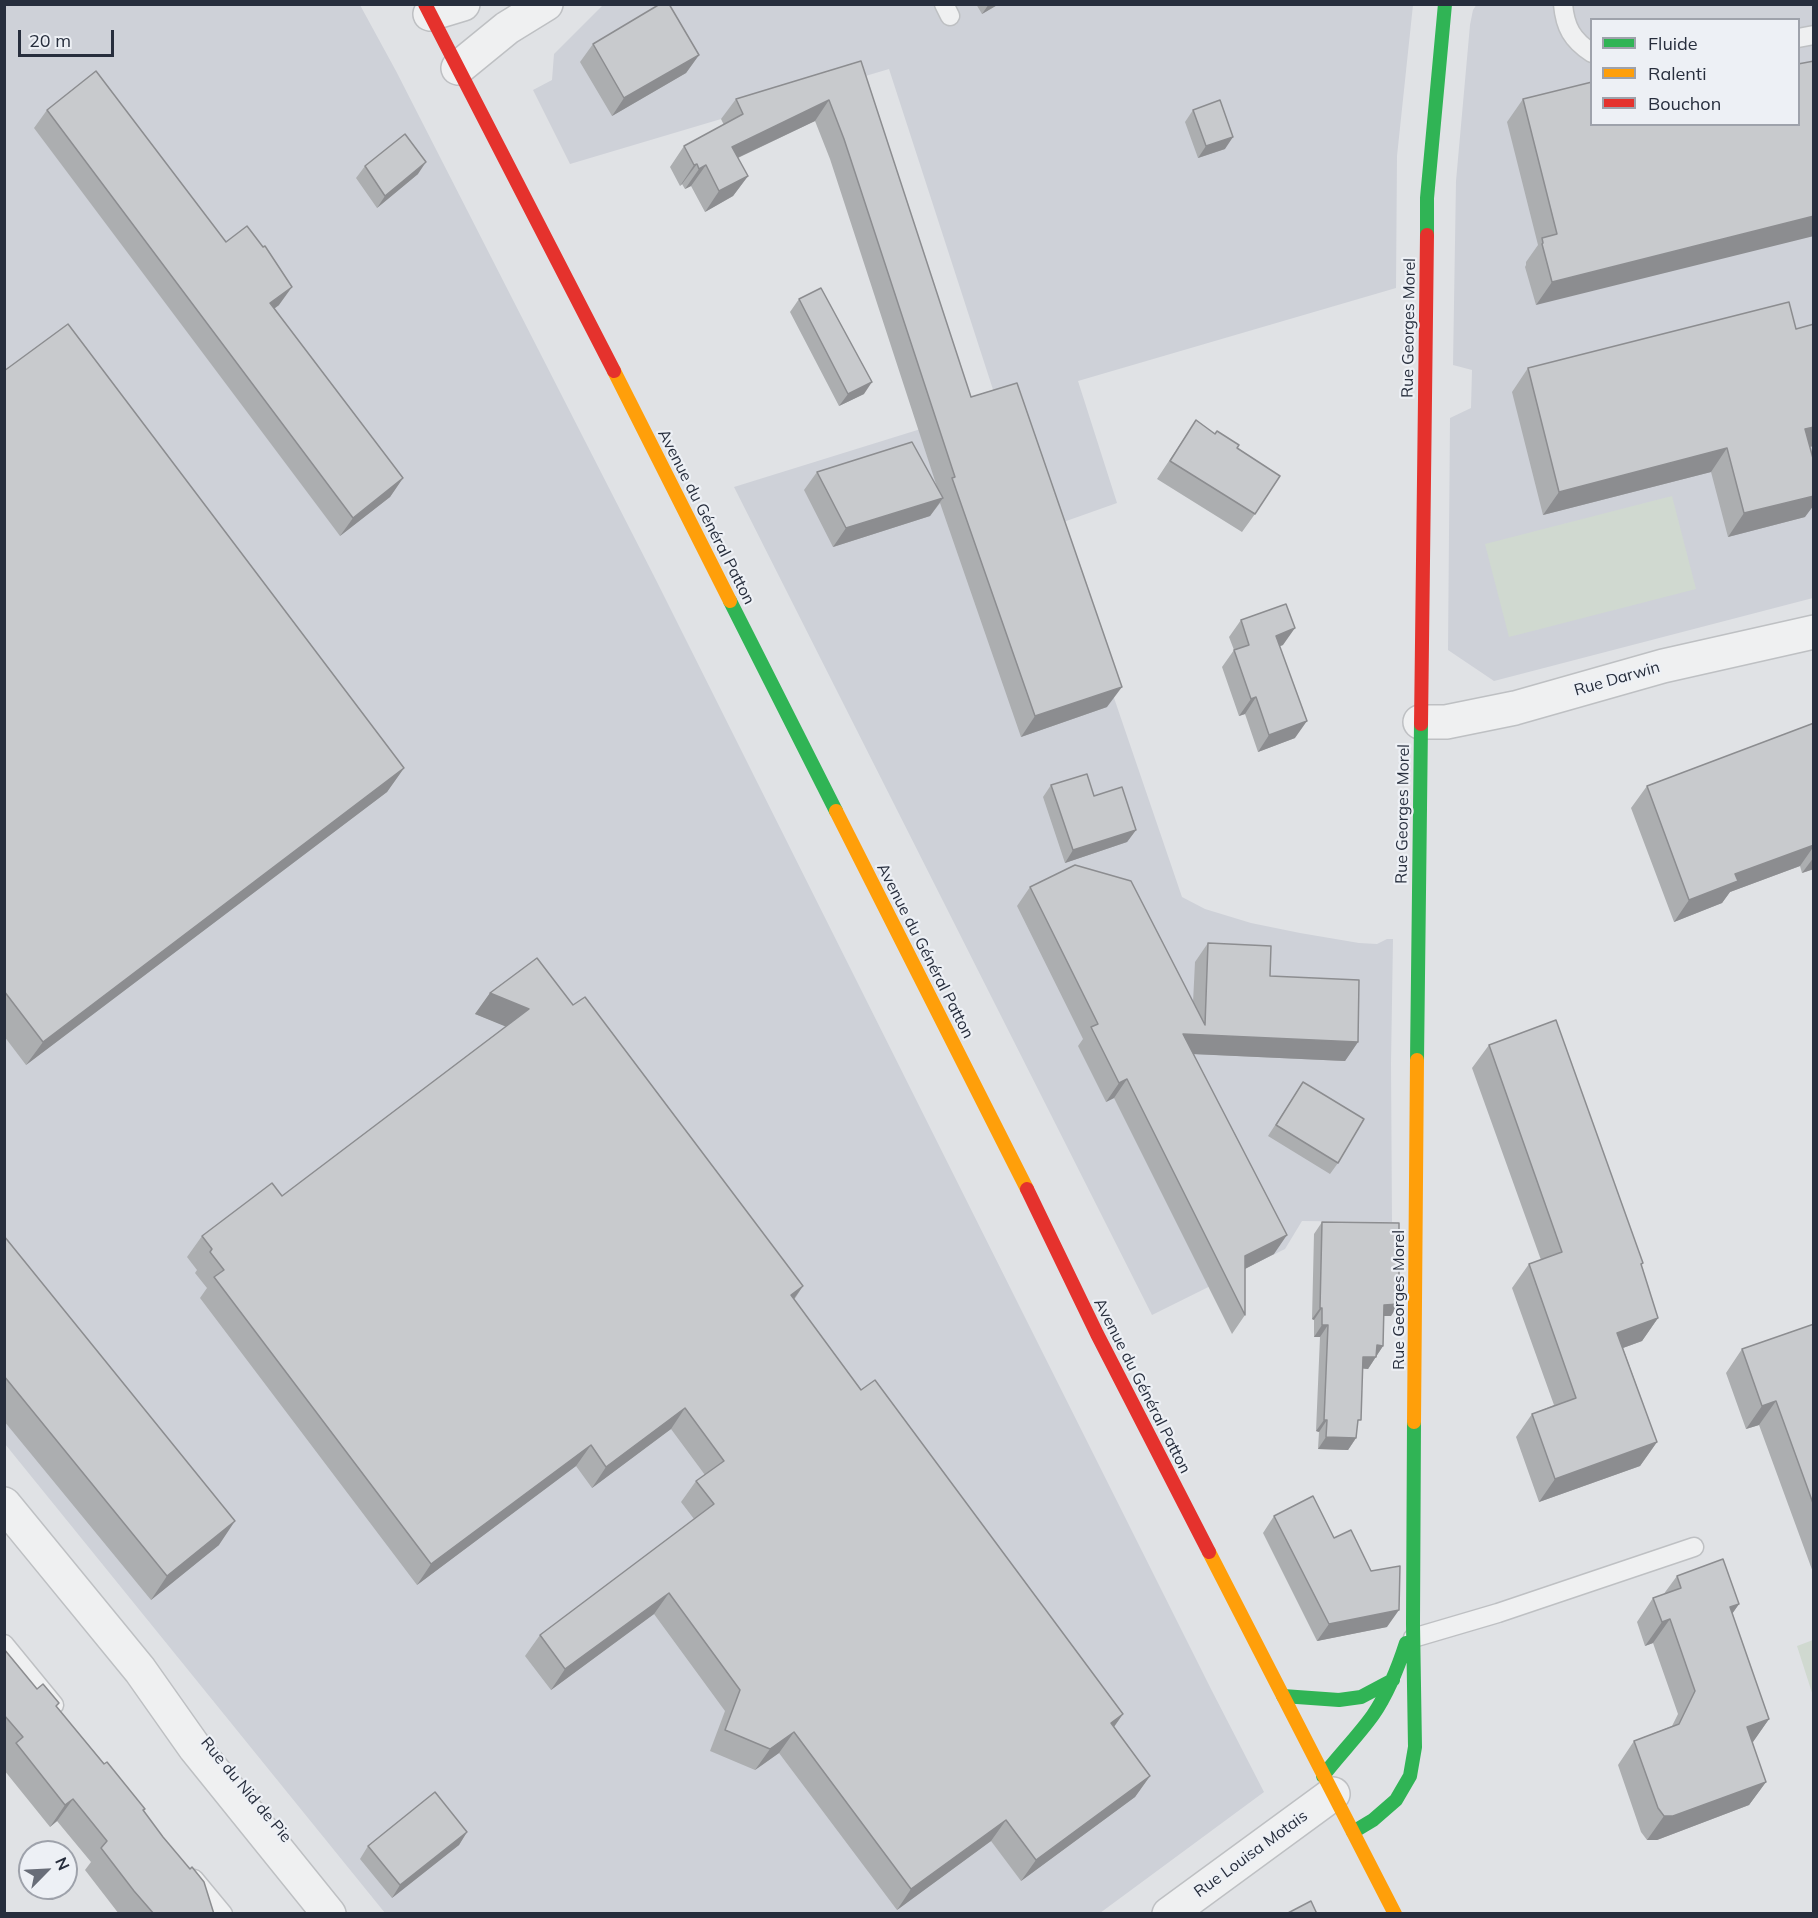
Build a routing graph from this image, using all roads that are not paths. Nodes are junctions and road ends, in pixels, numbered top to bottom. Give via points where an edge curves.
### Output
1 (463, 4) edge
2 (546, 4) edge
3 (1445, 4) edge
4 (1563, 4) edge
5 (427, 9) edge
6 (1590, 52) edge
7 (458, 68) junction
8 (1814, 632) edge
9 (1420, 722) junction
10 (4, 1504) edge
11 (1694, 1547) dead end
12 (1413, 1631) junction
13 (4, 1644) edge
14 (140, 1670) junction
15 (1393, 1680) junction
16 (1283, 1696) junction
17 (65, 1719) edge
18 (1368, 1721) junction
19 (1386, 1722) dead end
20 (1399, 1729) dead end
21 (1415, 1747) junction
22 (1328, 1785) junction
23 (1353, 1832) junction
24 (185, 1867) edge
25 (223, 1914) edge
26 (329, 1914) edge
27 (349, 1914) edge
28 (1169, 1914) edge
29 (1395, 1914) edge

1 - 5 street
2 - 7 street via 507,28
3 - 9 street, Rue Georges Morel via 1426,198
4 - 6 lane via 1571,34
5 - 7 street, Avenue du Général Patton
7 - 16 street, Avenue du Général Patton
8 - 9 street, Rue Darwin via 1663,666 1515,708 1446,722
9 - 12 street, Rue Georges Morel
10 - 14 street, Rue du Nid de Pie
11 - 12 lane via 1498,1613
12 - 15 street, Rue Georges Morel
12 - 21 street, Rue Georges Morel
13 - 17 lane
14 - 26 street, Rue du Nid de Pie via 195,1748
14 - 27 street, Rue du Nid de Pie via 204,1739
15 - 16 street via 1361,1697 1339,1700
15 - 18 street, Rue Georges Morel
16 - 22 street, Avenue du Général Patton
18 - 19 street
18 - 22 street, Rue Georges Morel via 1339,1754
20 - 21 street
21 - 23 street, Rue Georges Morel via 1410,1776 1396,1800
22 - 23 street, Avenue du Général Patton
22 - 28 street, Rue Louisa Motais
23 - 29 street, Avenue du Général Patton
24 - 25 lane

